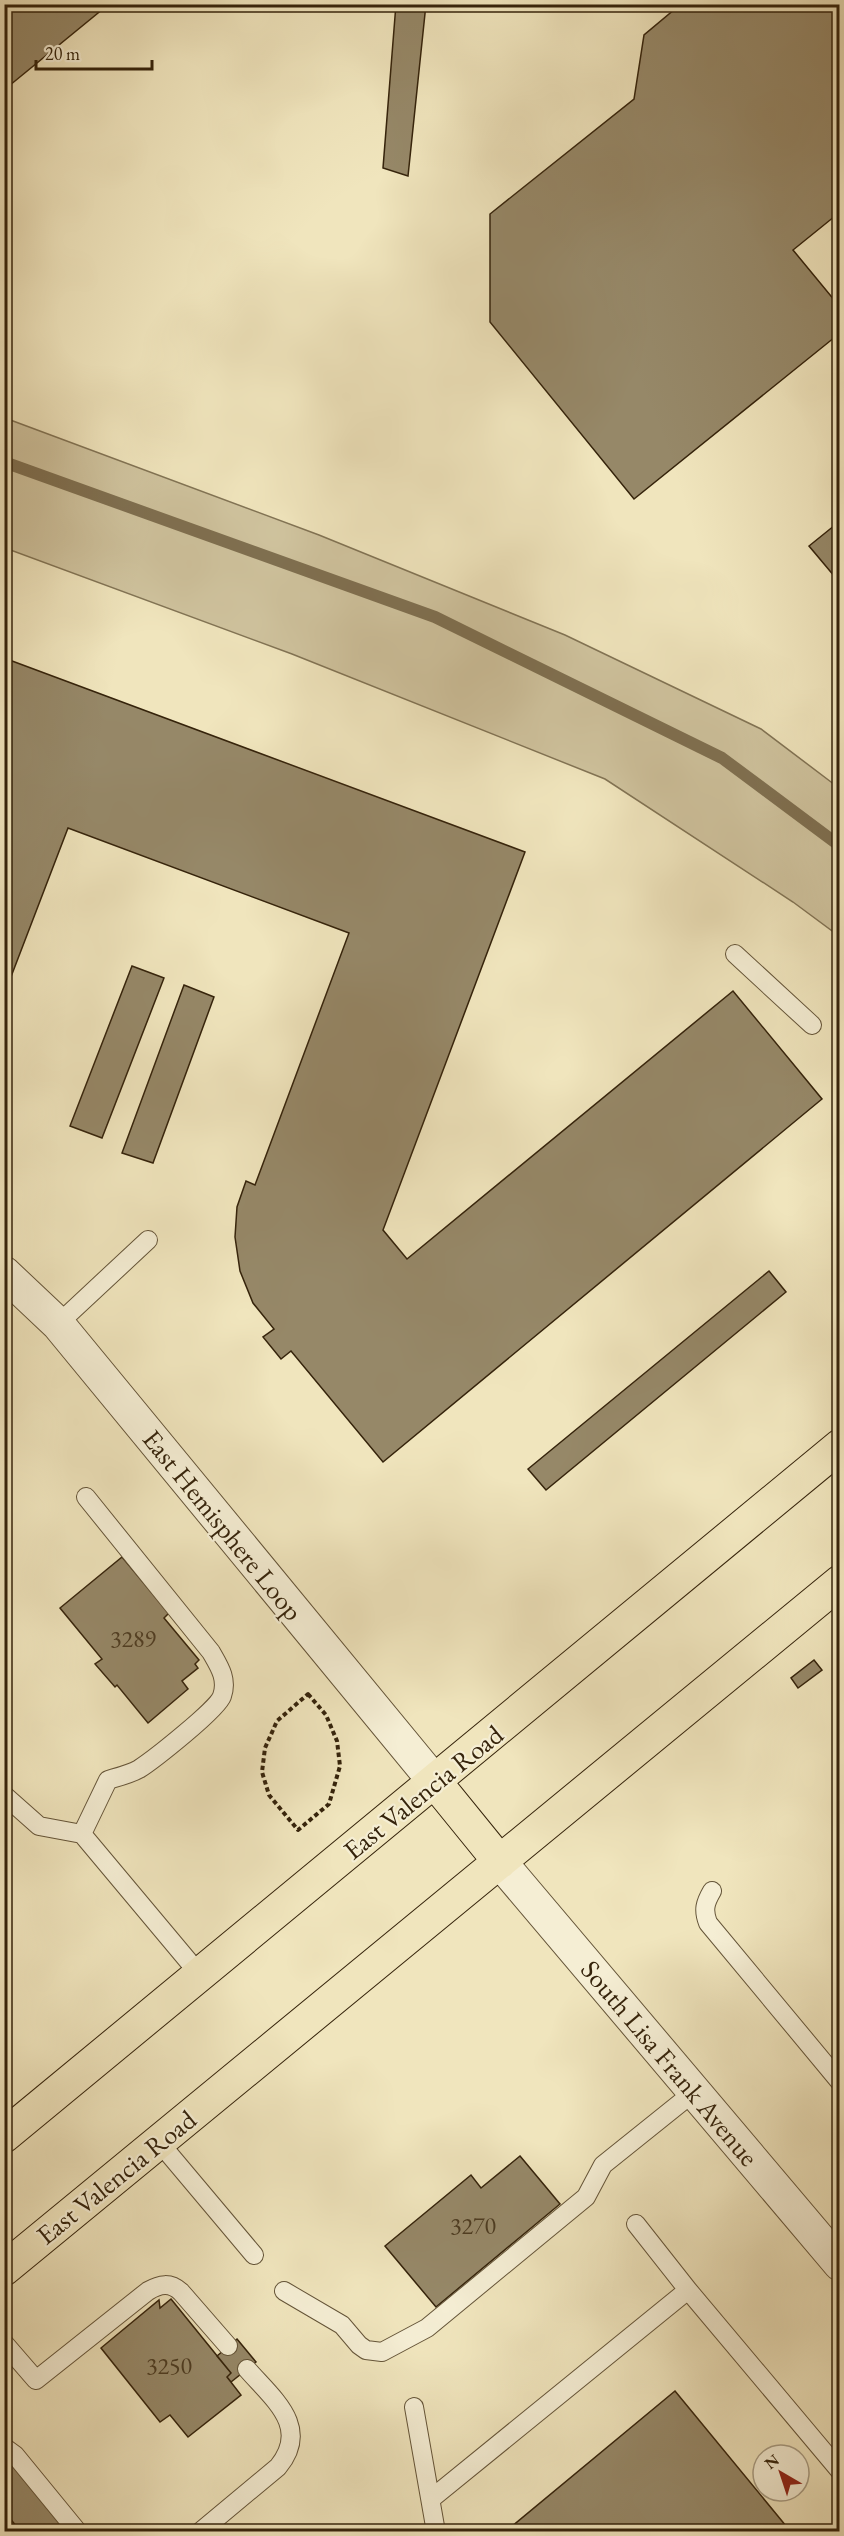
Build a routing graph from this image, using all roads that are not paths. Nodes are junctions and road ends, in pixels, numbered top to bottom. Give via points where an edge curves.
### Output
1 (735, 954) dead end
2 (812, 1025) dead end
3 (148, 1240) dead end
4 (4, 1273) edge
5 (58, 1323) junction
6 (840, 1446) edge
7 (86, 1497) dead end
8 (840, 1582) edge
9 (435, 1782) junction
10 (4, 1795) edge
11 (82, 1834) junction
12 (500, 1862) junction
13 (712, 1891) dead end
14 (200, 1975) junction
15 (840, 2082) edge
16 (694, 2092) junction
17 (4, 2136) edge
18 (159, 2142) junction
19 (636, 2224) dead end
20 (254, 2255) dead end
21 (840, 2264) edge
22 (4, 2269) edge
23 (688, 2290) junction
24 (284, 2291) dead end
25 (4, 2343) edge
26 (228, 2346) dead end
27 (247, 2369) dead end
28 (414, 2407) dead end
29 (4, 2447) edge
30 (840, 2471) edge
31 (431, 2499) junction
32 (78, 2532) edge
33 (200, 2532) edge
34 (436, 2532) edge

1 - 2 lane
3 - 5 lane
4 - 5 street, East Hemisphere Loop
5 - 9 street, East Hemisphere Loop
6 - 9 main road, East Valencia Road
7 - 11 lane via 211,1653 225,1683 222,1698 204,1717 138,1770 108,1780
8 - 12 main road, East Valencia Road
9 - 12 main road
9 - 14 main road, East Valencia Road
10 - 11 lane via 39,1826
11 - 14 lane
12 - 16 street, South Lisa Frank Avenue
12 - 18 main road, East Valencia Road
13 - 15 lane via 705,1903 708,1923
14 - 17 main road, East Valencia Road
16 - 21 street, South Lisa Frank Avenue
16 - 24 lane via 603,2165 586,2198 427,2328 382,2352 366,2350 342,2325
18 - 20 lane
18 - 22 main road, East Valencia Road
19 - 23 lane
23 - 30 lane
23 - 31 lane
25 - 26 lane via 36,2380 157,2285 174,2286
27 - 33 lane via 291,2426 289,2454
28 - 31 lane
29 - 32 lane via 15,2455
31 - 34 lane

